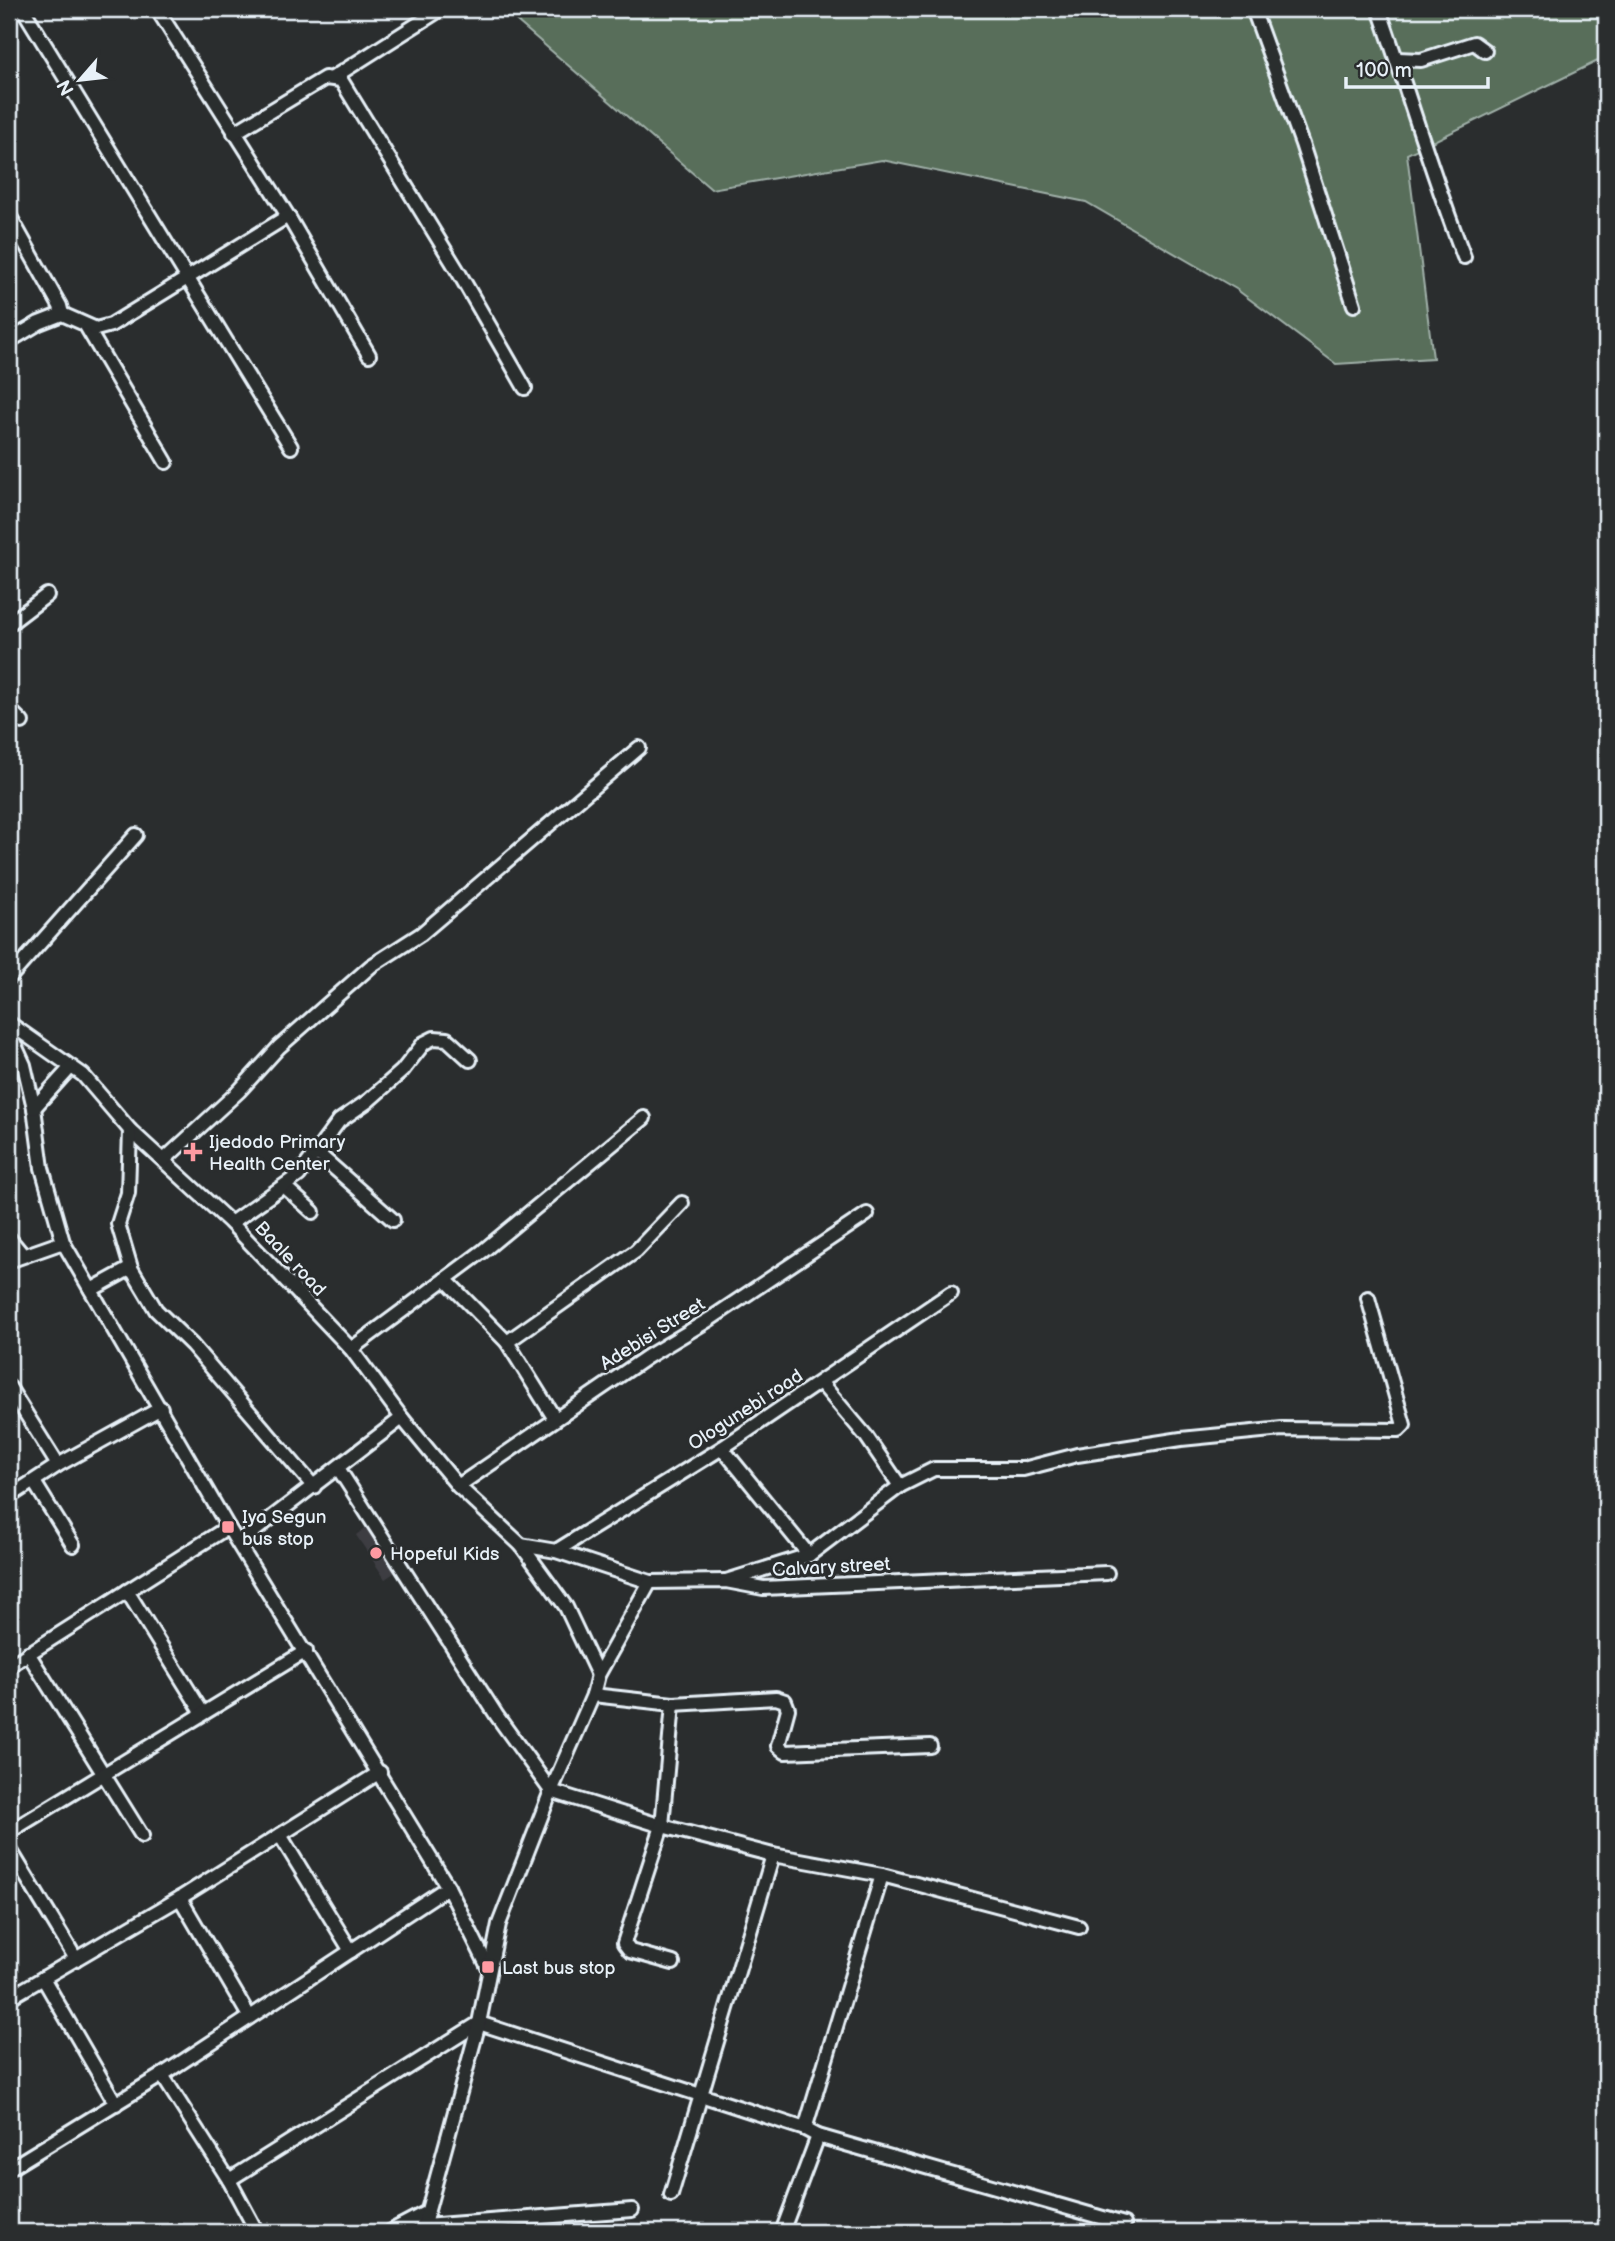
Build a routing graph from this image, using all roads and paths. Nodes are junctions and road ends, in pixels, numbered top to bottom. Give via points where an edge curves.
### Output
1 (23, 9) edge
2 (157, 9) edge
3 (1253, 9) edge
4 (1379, 9) edge
5 (435, 13) dead end
6 (1485, 51) dead end
7 (1398, 59) junction
8 (334, 77) junction
9 (234, 133) junction
10 (9, 215) edge
11 (288, 215) junction
12 (1464, 257) dead end
13 (188, 276) junction
14 (1354, 305) dead end
15 (62, 314) junction
16 (86, 326) junction
17 (9, 341) edge
18 (369, 355) dead end
19 (525, 388) dead end
20 (291, 447) dead end
21 (166, 462) dead end
22 (47, 595) dead end
23 (9, 624) edge
24 (9, 709) edge
25 (22, 722) dead end
26 (639, 748) dead end
27 (135, 835) dead end
28 (9, 978) edge
29 (9, 1023) edge
30 (9, 1032) edge
31 (470, 1060) dead end
32 (71, 1067) junction
33 (34, 1108) junction
34 (644, 1118) dead end
35 (130, 1130) junction
36 (315, 1151) junction
37 (164, 1160) junction
38 (285, 1187) junction
39 (682, 1203) dead end
40 (313, 1212) dead end
41 (867, 1214) dead end
42 (393, 1220) dead end
43 (231, 1223) junction
44 (9, 1238) edge
45 (63, 1242) junction
46 (23, 1255) junction
47 (9, 1261) edge
48 (131, 1268) junction
49 (445, 1279) junction
50 (91, 1290) junction
51 (951, 1293) dead end
52 (1368, 1297) dead end
53 (507, 1342) junction
54 (351, 1349) junction
55 (821, 1383) junction
56 (9, 1387) edge
57 (161, 1408) junction
58 (402, 1418) junction
59 (555, 1419) junction
60 (722, 1448) junction
61 (58, 1465) junction
62 (338, 1468) junction
63 (34, 1482) junction
64 (458, 1486) junction
65 (900, 1486) junction
66 (314, 1487) junction
67 (9, 1497) edge
68 (229, 1527) junction
69 (240, 1542) junction
70 (73, 1545) dead end
71 (521, 1545) junction
72 (556, 1551) junction
73 (809, 1555) junction
74 (1107, 1573) dead end
75 (726, 1581) junction
76 (650, 1582) junction
77 (127, 1591) junction
78 (306, 1651) junction
79 (28, 1653) junction
80 (9, 1666) edge
81 (598, 1675) junction
82 (593, 1695) junction
83 (673, 1704) junction
84 (202, 1712) junction
85 (930, 1746) dead end
86 (380, 1772) junction
87 (101, 1774) junction
88 (551, 1791) junction
89 (662, 1826) junction
90 (9, 1832) edge
91 (280, 1835) junction
92 (142, 1836) dead end
93 (9, 1848) edge
94 (773, 1855) junction
95 (882, 1875) junction
96 (448, 1887) junction
97 (180, 1898) junction
98 (1079, 1927) dead end
99 (351, 1951) junction
100 (76, 1959) junction
101 (673, 1963) dead end
102 (488, 1967) junction
103 (43, 1978) junction
104 (9, 1998) edge
105 (249, 2016) junction
106 (479, 2023) junction
107 (162, 2075) junction
108 (703, 2095) junction
109 (116, 2104) junction
110 (805, 2129) junction
111 (818, 2136) junction
112 (12, 2167) dead end
113 (229, 2180) junction
114 (671, 2195) dead end
115 (632, 2210) dead end
116 (427, 2211) junction
117 (1125, 2224) dead end
118 (423, 2229) edge
119 (257, 2232) edge
120 (389, 2232) edge
121 (782, 2232) edge

1 - 13 street
2 - 9 street
3 - 14 street
4 - 7 street
5 - 8 street
6 - 7 street via 1474,43 1421,60
7 - 12 street
8 - 9 street via 325,78
8 - 19 street via 341,80
9 - 11 street
10 - 15 street
11 - 13 street
11 - 18 street
13 - 16 street via 111,325
13 - 20 street
15 - 16 street
15 - 17 street
16 - 21 street
22 - 23 street
24 - 25 street
26 - 37 street via 421,934 371,966 279,1047
27 - 28 street
29 - 32 street, Baale road
30 - 33 street via 24,1065
31 - 36 street via 447,1039 424,1043 402,1071 339,1121
32 - 33 street
32 - 35 street, Baale road
33 - 45 street via 42,1168
34 - 49 street
35 - 37 street, Baale road
35 - 48 street via 128,1193 118,1224
36 - 38 street
36 - 42 street
37 - 43 street, Baale road
38 - 40 street
38 - 43 street
39 - 53 street via 636,1251
41 - 59 street, Adebisi Street
43 - 54 street, Baale road
44 - 46 street
45 - 46 street
45 - 50 street
46 - 47 street
48 - 50 street
48 - 66 street via 156,1310 192,1345
49 - 53 street
49 - 54 street
50 - 57 street
51 - 55 street, Ologunebi road
52 - 65 street via 1404,1425 1399,1430 1282,1429 1181,1439 1077,1455 1023,1469 934,1469
53 - 59 street
54 - 58 street, Baale road
55 - 60 street, Ologunebi road
55 - 65 street
56 - 61 street
57 - 61 street
57 - 68 street
58 - 62 street
58 - 64 street, Baale road
59 - 64 street, Adebisi Street
60 - 72 street, Ologunebi road
60 - 73 street
61 - 63 street
62 - 66 street
62 - 88 street via 497,1716
63 - 67 street
63 - 70 street
64 - 71 street, Baale road
65 - 73 street
66 - 69 street
68 - 69 street
68 - 77 street
69 - 78 street
71 - 72 street, Calvary street
71 - 81 street, Baale road via 566,1607
72 - 76 street, Calvary street
73 - 75 street
74 - 75 street, Calvary street via 763,1588
75 - 76 street, Calvary street
76 - 81 street
77 - 79 street
77 - 84 street
78 - 84 street
78 - 86 street
79 - 80 street
79 - 87 street
81 - 82 street
82 - 83 street
82 - 88 street
83 - 85 street via 785,1701 788,1709 779,1746 785,1752
83 - 89 street
84 - 87 street
86 - 91 street
86 - 96 street
87 - 90 street
87 - 92 street
88 - 89 street
88 - 102 street via 499,1924
89 - 94 street
89 - 101 street via 624,1943 630,1951
91 - 97 street
91 - 99 street
93 - 100 street
94 - 95 street
94 - 108 street
95 - 98 street
95 - 110 street
96 - 99 street
96 - 102 street
97 - 100 street
97 - 105 street
99 - 105 street
100 - 103 street
102 - 106 street
103 - 104 street
103 - 109 street
105 - 107 street
106 - 108 street
106 - 113 street
106 - 116 street
107 - 109 street
107 - 113 street
108 - 110 street
108 - 114 street
109 - 112 street
110 - 111 street
111 - 117 street
111 - 121 street
113 - 119 street
115 - 118 street
116 - 118 street
116 - 120 street

